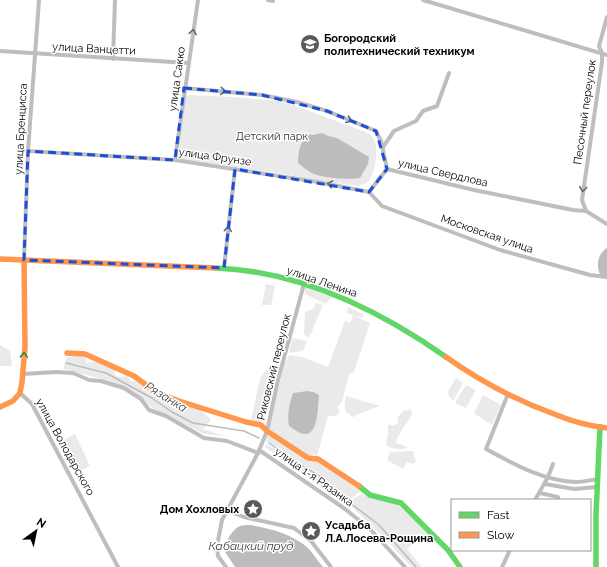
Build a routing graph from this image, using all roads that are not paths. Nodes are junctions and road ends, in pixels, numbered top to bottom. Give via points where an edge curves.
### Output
1 (39, 0) edge
2 (115, 0) edge
3 (198, 0) edge
4 (423, 0) edge
5 (607, 17) edge
6 (0, 51) edge
7 (34, 54) junction
8 (602, 54) junction
9 (607, 55) edge
10 (113, 59) junction
11 (188, 64) junction
12 (449, 73) dead end
13 (184, 88) junction
14 (383, 147) junction
15 (28, 151) junction
16 (174, 160) junction
17 (235, 169) junction
18 (387, 169) junction
19 (369, 192) junction
20 (586, 211) junction
21 (607, 224) edge
22 (0, 258) edge
23 (24, 260) junction
24 (224, 268) junction
25 (607, 277) edge
26 (304, 284) junction
27 (68, 353) dead end
28 (23, 374) junction
29 (20, 393) junction
30 (508, 394) junction
31 (0, 407) edge
32 (600, 427) junction
33 (607, 428) edge
34 (267, 431) junction
35 (259, 451) junction
36 (553, 464) dead end
37 (548, 477) junction
38 (598, 479) junction
39 (545, 484) junction
40 (597, 487) junction
41 (540, 493) junction
42 (536, 499) edge
43 (558, 499) edge
44 (228, 511) junction
45 (510, 551) edge
46 (118, 567) edge
47 (226, 567) edge
48 (331, 567) edge
49 (405, 567) edge
50 (460, 567) edge
51 (502, 567) edge
52 (596, 567) edge

1 - 7 street, улица Бренцисса
2 - 10 street
11 -> 3 street, улица Сакко
4 - 8 street
5 - 8 street, Песочный переулок via 599,46
6 - 7 street, улица Ванцетти
7 - 10 street, улица Ванцетти
7 - 15 street, улица Бренцисса
8 - 9 street
8 -> 20 street, Песочный переулок via 582,200
10 - 11 street, улица Ванцетти
11 - 13 street, улица Сакко
12 - 14 street via 437,106 423,111 416,121 394,130
13 -> 14 street, улица Свердлова via 256,94 297,102 376,131
13 - 16 street, улица Сакко
14 - 18 street, улица Свердлова
15 - 16 street, улица Фрунзе
15 - 23 street, улица Бренцисса
16 - 17 street, улица Фрунзе
19 -> 17 street, улица Фрунзе via 311,180
24 -> 17 street
18 - 19 street
18 - 20 street, улица Свердлова via 474,190
19 - 25 street, Московская улица via 382,206 500,250 590,275
20 - 21 street, улица Свердлова
22 - 23 main road, улица Ленина
23 - 24 main road, улица Ленина
28 -> 23 main road, улица Володарского
24 - 26 main road, улица Ленина
26 - 30 main road, улица Ленина via 376,313 400,326 480,380
26 - 34 street, Риковский переулок
27 - 34 main road via 85,354 134,376 156,392 261,425
28 - 29 main road, улица Володарского
28 - 35 street, улица 1-я Рязанка via 73,373 89,380 124,388 140,399 149,410 166,416 204,438 227,441
29 - 31 main road
29 - 46 street, улица Володарского via 32,404
30 - 32 main road, улица Ленина via 572,421
30 - 37 street via 486,449 531,472
32 - 33 main road, улица Ленина
32 - 38 main road
34 - 35 street, Риковский переулок
34 - 50 main road via 308,458 318,459 370,495 401,503 448,550
35 - 44 street, Риковский переулок
35 - 49 street, улица 1-я Рязанка via 345,509 370,529
36 - 37 street
37 - 38 street via 576,482
37 - 39 street
38 - 40 main road
39 - 40 street via 574,489
39 - 41 street
40 - 52 main road
41 - 42 street
41 - 43 street
44 - 47 street, Риковский переулок via 222,520 218,546 218,556
44 - 48 street via 294,528 310,541
45 - 51 street

